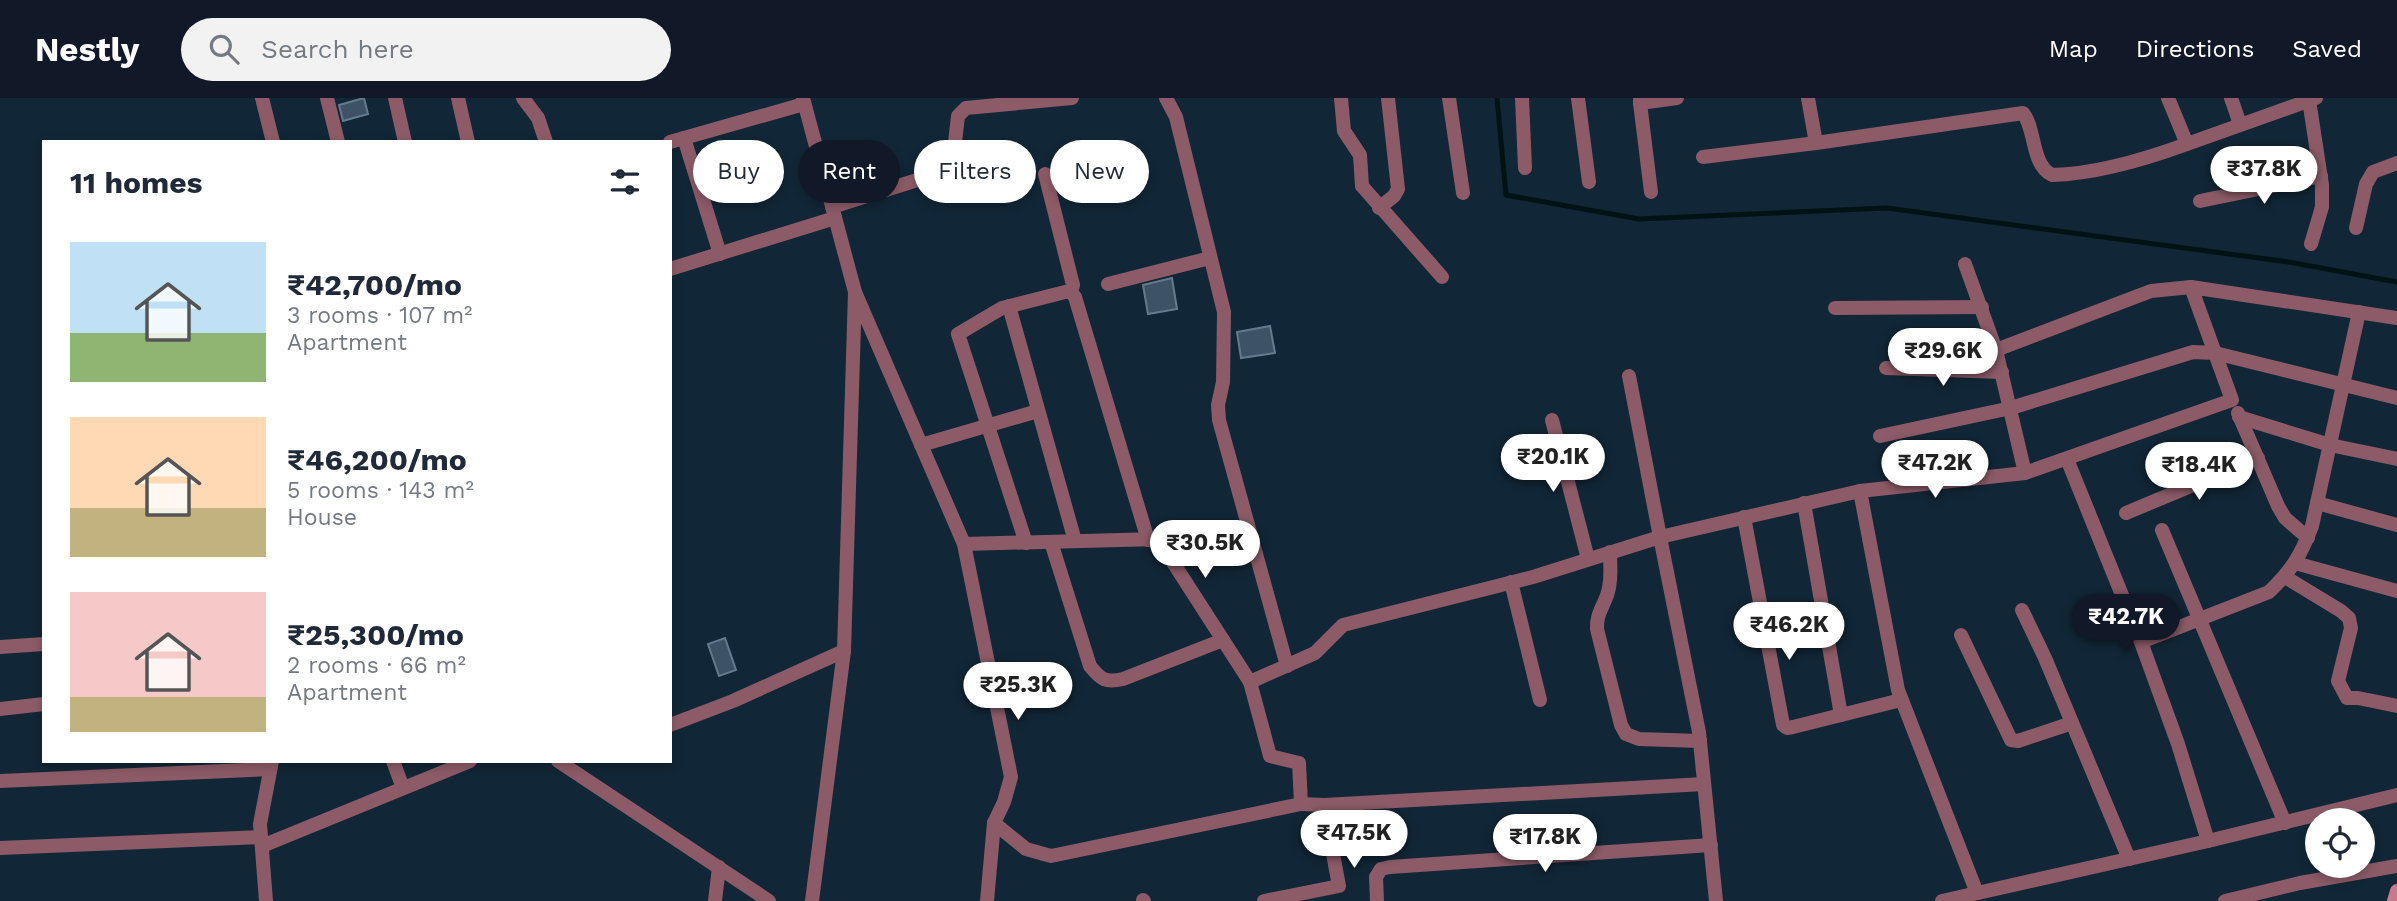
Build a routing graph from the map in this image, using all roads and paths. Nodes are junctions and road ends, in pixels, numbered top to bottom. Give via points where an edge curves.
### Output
1 (262, 98) edge
2 (327, 98) edge
3 (395, 98) edge
4 (458, 98) edge
5 (523, 98) edge
6 (1072, 98) edge
7 (1166, 98) edge
8 (1341, 98) edge
9 (1388, 98) edge
10 (1449, 98) edge
11 (1522, 98) edge
12 (1578, 98) edge
13 (1677, 98) edge
14 (1808, 98) edge
15 (2168, 98) edge
16 (2231, 98) edge
17 (2313, 99) edge
18 (804, 101) edge
19 (1640, 101) edge
20 (2293, 101) edge
21 (2240, 124) junction
22 (272, 140) edge
23 (338, 140) edge
24 (405, 140) edge
25 (468, 140) edge
26 (545, 140) edge
27 (677, 140) edge
28 (1816, 143) junction
29 (2186, 144) junction
30 (1703, 157) dead end
31 (2397, 163) edge
32 (1525, 168) dead end
33 (1045, 174) dead end
34 (2321, 176) junction
35 (1589, 182) dead end
36 (1651, 192) dead end
37 (1463, 193) dead end
38 (2200, 201) dead end
39 (1379, 208) junction
40 (834, 213) junction
41 (2356, 228) dead end
42 (2311, 244) dead end
43 (720, 254) junction
44 (1210, 258) junction
45 (1965, 264) dead end
46 (672, 268) edge
47 (1441, 277) dead end
48 (1108, 284) dead end
49 (2191, 287) junction
50 (855, 292) junction
51 (1071, 292) junction
52 (1009, 306) junction
53 (1982, 307) junction
54 (1835, 309) dead end
55 (2359, 312) junction
56 (2397, 318) edge
57 (1996, 351) junction
58 (2215, 353) junction
59 (1886, 368) dead end
60 (2002, 372) junction
61 (1629, 376) dead end
62 (2343, 384) junction
63 (2397, 398) edge
64 (2232, 400) junction
65 (2011, 408) junction
66 (1038, 411) junction
67 (2239, 416) junction
68 (1552, 420) dead end
69 (987, 426) junction
70 (1880, 436) dead end
71 (921, 445) junction
72 (2330, 445) junction
73 (2067, 458) junction
74 (2258, 458) junction
75 (2397, 459) edge
76 (2025, 473) junction
77 (1860, 491) junction
78 (1804, 503) junction
79 (2317, 503) junction
80 (2126, 513) dead end
81 (1744, 517) junction
82 (2397, 525) edge
83 (2162, 530) dead end
84 (1660, 537) junction
85 (2308, 538) junction
86 (1148, 540) junction
87 (1075, 541) junction
88 (1026, 542) junction
89 (1051, 542) junction
90 (964, 544) junction
91 (1610, 552) junction
92 (1588, 559) junction
93 (2295, 563) junction
94 (2285, 577) junction
95 (1511, 582) junction
96 (2397, 591) edge
97 (2022, 610) dead end
98 (2200, 619) junction
99 (1961, 635) dead end
100 (1223, 640) junction
101 (2141, 642) junction
102 (42, 644) edge
103 (0, 647) edge
104 (844, 651) junction
105 (1287, 666) junction
106 (1250, 682) junction
107 (1540, 699) dead end
108 (1901, 700) junction
109 (42, 704) edge
110 (2397, 706) edge
111 (0, 709) edge
112 (1840, 715) junction
113 (2072, 723) junction
114 (672, 724) edge
115 (1700, 741) junction
116 (394, 763) edge
117 (465, 763) edge
118 (561, 763) edge
119 (271, 765) edge
120 (0, 781) edge
121 (1704, 784) junction
122 (403, 788) junction
123 (2397, 796) edge
124 (1301, 804) junction
125 (1324, 805) junction
126 (2285, 822) junction
127 (994, 823) junction
128 (2208, 841) junction
129 (261, 842) junction
130 (1710, 845) junction
131 (0, 848) edge
132 (2129, 859) junction
133 (2397, 866) edge
134 (719, 867) junction
135 (2397, 891) edge
136 (1977, 893) junction
137 (1340, 894) edge
138 (265, 901) edge
139 (715, 901) edge
140 (769, 901) edge
141 (812, 901) edge
142 (987, 901) edge
143 (1264, 901) edge
144 (1377, 901) edge
145 (1716, 901) edge
146 (1942, 901) edge
147 (2225, 901) edge
148 (2394, 901) edge

1 - 22 street
2 - 23 street
3 - 24 street
4 - 25 street
5 - 26 street via 538,118
6 - 40 street via 966,108 958,116 952,169
7 - 44 street via 1177,117
8 - 39 street via 1344,131 1360,155 1362,186
9 - 39 street via 1398,189
10 - 37 street
11 - 32 street
12 - 35 street
13 - 19 street
14 - 28 street
15 - 29 street
16 - 21 street
17 - 20 street
17 - 34 street
18 - 27 street
18 - 40 street
19 - 36 street
20 - 21 street
21 - 29 street
27 - 43 street
28 - 29 street via 2023,113 2041,166 2052,175 2153,157
28 - 30 street
31 - 41 street via 2373,172 2365,184
33 - 51 street
34 - 38 street
34 - 42 street via 2322,206
39 - 47 street
40 - 43 street
40 - 50 street
43 - 46 street
44 - 48 street
44 - 105 street via 1224,312 1219,420
45 - 53 street
49 - 55 street
49 - 57 street via 2151,291
49 - 58 street
50 - 71 street
50 - 104 street
51 - 52 street
51 - 86 street
52 - 66 street
52 - 69 street via 958,334
53 - 54 street
53 - 57 street
55 - 56 street
55 - 62 street
57 - 60 street
58 - 62 street
58 - 64 street
58 - 65 street via 2177,356
59 - 60 street
60 - 65 street
61 - 84 street
62 - 63 street
62 - 72 street
64 - 67 street
64 - 73 street
65 - 70 street
65 - 76 street
66 - 69 street
66 - 87 street
67 - 72 street
67 - 74 street
68 - 92 street
69 - 71 street
69 - 88 street
71 - 90 street
72 - 75 street
72 - 79 street
73 - 76 street
73 - 101 street
74 - 80 street
74 - 85 street via 2285,517
76 - 77 street
77 - 78 street
77 - 108 street
78 - 81 street
78 - 112 street
79 - 82 street
79 - 85 street
81 - 84 street
81 - 112 street via 1783,724 1787,728
83 - 98 street
84 - 91 street
84 - 115 street
85 - 93 street
86 - 87 street
86 - 100 street via 1158,539
87 - 89 street
88 - 89 street
88 - 90 street
89 - 100 street via 1090,666 1100,679 1123,679
90 - 127 street via 1011,777
91 - 92 street
91 - 115 street via 1608,593 1597,615 1597,629 1621,725 1626,734 1639,739
92 - 95 street
93 - 94 street
93 - 96 street
94 - 98 street via 2269,592
94 - 110 street via 2349,618 2351,628 2338,681 2347,698
95 - 105 street via 1343,625 1315,653
95 - 107 street
97 - 113 street
98 - 101 street
98 - 126 street
99 - 113 street via 2011,740
100 - 106 street
101 - 128 street
102 - 103 street
104 - 114 street
104 - 141 street
105 - 106 street
106 - 124 street via 1270,756 1299,763
108 - 112 street
108 - 136 street
109 - 111 street
113 - 132 street
115 - 121 street
116 - 122 street
117 - 122 street
118 - 134 street
119 - 120 street
119 - 129 street
121 - 125 street
121 - 130 street
122 - 129 street
123 - 126 street
124 - 125 street
124 - 127 street via 1051,856 1026,849
125 - 137 street
126 - 128 street
127 - 142 street
128 - 132 street
129 - 131 street
129 - 138 street
130 - 144 street via 1390,867 1381,869 1376,877
130 - 145 street
132 - 136 street
133 - 147 street
134 - 139 street
134 - 140 street
135 - 148 main road
136 - 146 street
137 - 143 street

